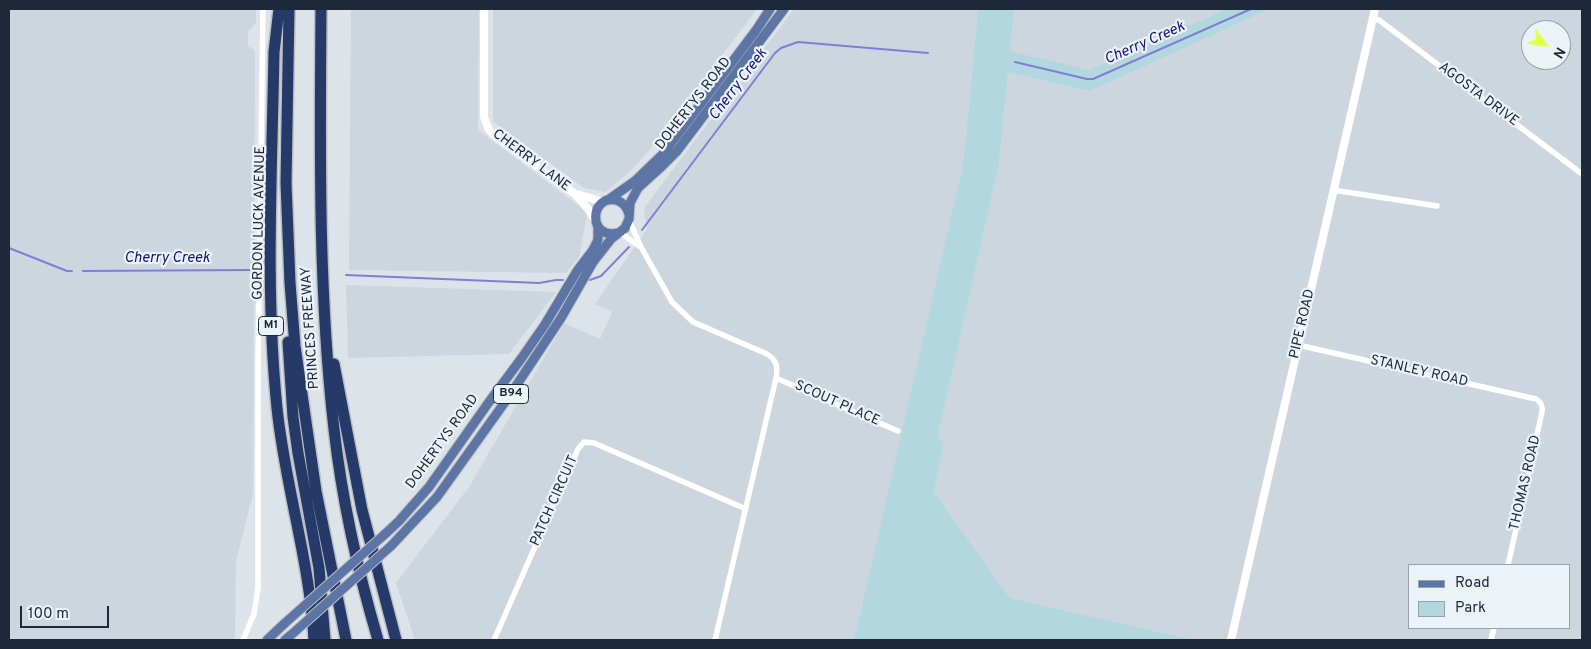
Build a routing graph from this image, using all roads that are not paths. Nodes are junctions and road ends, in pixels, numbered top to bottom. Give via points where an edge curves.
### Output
1 (279, 9) edge
2 (289, 9) edge
3 (321, 9) edge
4 (484, 9) edge
5 (770, 9) edge
6 (784, 9) edge
7 (1374, 9) edge
8 (263, 10) edge
9 (1372, 19) junction
10 (1582, 174) edge
11 (286, 183) junction
12 (1333, 190) junction
13 (575, 194) junction
14 (606, 201) junction
15 (1437, 206) dead end
16 (629, 216) junction
17 (597, 224) junction
18 (619, 232) junction
19 (641, 248) junction
20 (322, 269) junction
21 (1298, 344) junction
22 (776, 378) junction
23 (1539, 401) joint
24 (898, 431) dead end
25 (746, 510) junction
26 (322, 526) junction
27 (1508, 564) edge
28 (288, 638) edge
29 (243, 640) edge
30 (267, 640) edge
31 (314, 640) edge
32 (325, 640) edge
33 (346, 640) edge
34 (353, 640) edge
35 (378, 640) edge
36 (396, 640) edge
37 (494, 640) edge
38 (715, 640) edge
39 (1231, 640) edge

1 - 31 highway, M1 via 274,52 272,340 286,470 308,580
2 - 11 highway, PRINCES FREEWAY / M1
3 - 20 highway, PRINCES FREEWAY
4 - 13 street, CHERRY LANE via 486,124 495,136
5 - 14 main road, DOHERTYS ROAD via 663,154 635,181
6 - 16 main road, DOHERTYS ROAD / B94 via 676,151 638,188 630,203
7 - 9 street, PIPE ROAD
8 - 29 street, GORDON LUCK AVENUE via 258,588 254,614
9 - 10 street, AGOSTA DRIVE via 1379,20
9 - 12 street, PIPE ROAD
11 - 26 highway, PRINCES FREEWAY / M1 via 295,346
11 - 32 highway via 286,301 293,417 320,568
12 - 15 street
12 - 21 street, PIPE ROAD
13 - 14 street, CHERRY LANE
13 - 17 street, CHERRY LANE
14 - 16 main road via 619,201
14 - 17 main road, B94 via 596,211
16 - 18 main road, B94 via 625,228
16 - 19 street
17 - 18 main road via 609,234
17 - 30 main road, DOHERTYS ROAD / B94, bridge via 598,240 593,250 544,326 429,487 399,521
18 - 19 street
18 - 28 main road, DOHERTYS ROAD / B94, bridge via 593,262 539,353 437,497 392,546
19 - 22 street via 672,302 693,322 772,357 777,366
20 - 35 highway, PRINCES FREEWAY via 334,431 353,543
20 - 36 highway via 329,333 362,510
21 - 23 street, STANLEY ROAD
21 - 39 street, PIPE ROAD
22 - 24 street, SCOUT PLACE
22 - 25 street
23 - 27 street, THOMAS ROAD via 1542,412
25 - 37 street, PATCH CIRCUIT via 594,443 584,442 578,449
25 - 38 street
26 - 33 highway
26 - 34 highway, M1

